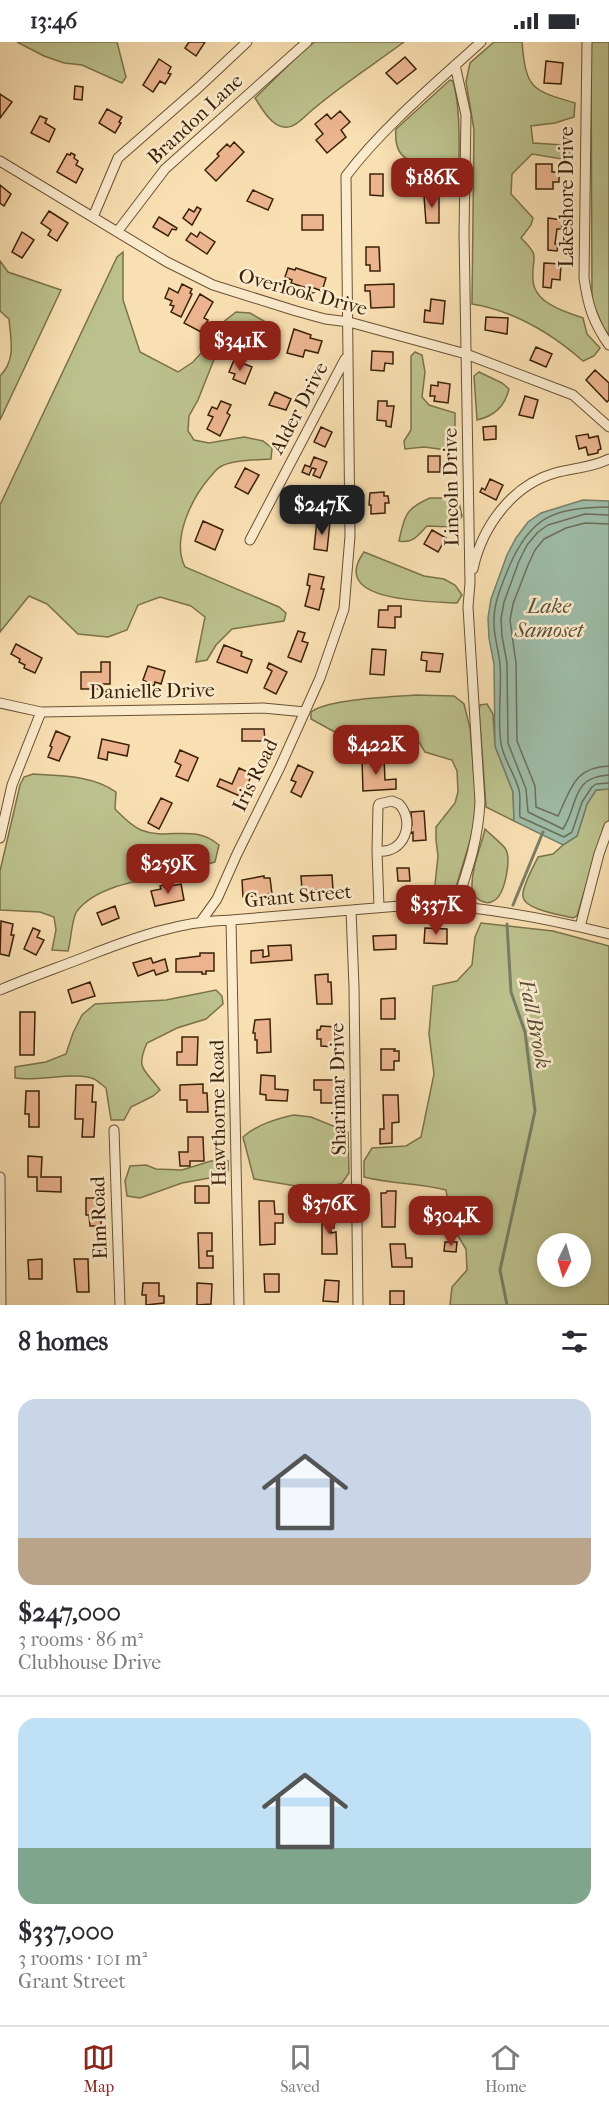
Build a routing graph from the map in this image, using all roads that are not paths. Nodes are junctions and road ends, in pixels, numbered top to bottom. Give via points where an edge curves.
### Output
1 (248, 42) edge
2 (307, 42) edge
3 (481, 42) edge
4 (587, 42) edge
5 (456, 65) junction
6 (0, 161) edge
7 (93, 216) junction
8 (117, 232) junction
9 (349, 322) junction
10 (609, 345) edge
11 (466, 354) junction
12 (347, 357) junction
13 (609, 427) edge
14 (609, 459) edge
15 (250, 540) dead end
16 (470, 583) junction
17 (0, 703) edge
18 (41, 712) junction
19 (305, 712) junction
20 (609, 826) edge
21 (0, 838) edge
22 (377, 851) junction
23 (456, 906) junction
24 (379, 907) junction
25 (351, 910) junction
26 (202, 920) junction
27 (231, 920) junction
28 (580, 927) junction
29 (609, 934) edge
30 (0, 990) edge
31 (114, 1130) dead end
32 (0, 1177) edge
33 (0, 1305) edge
34 (120, 1305) edge
35 (239, 1305) edge
36 (358, 1305) edge

1 - 7 street via 118,158
2 - 8 street, Brandon Lane via 165,169
3 - 5 street, Iris Road
4 - 10 street, Lakeshore Drive via 584,278 590,310
5 - 9 street, Iris Road via 377,139 346,176
5 - 11 street, Lincoln Drive via 466,116
6 - 7 street, Overlook Drive
7 - 8 street, Overlook Drive
8 - 9 street, Overlook Drive via 183,271 230,292
9 - 11 street, Overlook Drive
9 - 12 street, Iris Road
11 - 13 street, Overlook Drive via 573,395
11 - 16 street, Lincoln Drive
12 - 15 street, Alder Drive
12 - 19 street, Iris Road via 350,536 344,609
14 - 16 street via 578,470 554,473 512,496 485,537
16 - 23 street, Lincoln Drive via 479,826
17 - 18 street, Danielle Drive
18 - 19 street, Danielle Drive via 263,708
18 - 21 street via 12,785
19 - 26 street, Iris Road via 217,899
20 - 28 street
22 - 22 street via 379,804 399,804 408,822 403,841 393,850
22 - 24 street
23 - 24 street, Grant Street
23 - 28 street, Grant Street
24 - 25 street, Grant Street
25 - 27 street, Grant Street
25 - 36 street, Sharimar Drive
26 - 27 street, Grant Street
26 - 30 street, Grant Street via 114,945
27 - 35 street, Hawthorne Road
28 - 29 street, Grant Street
31 - 34 street, Elm Road
32 - 33 street

